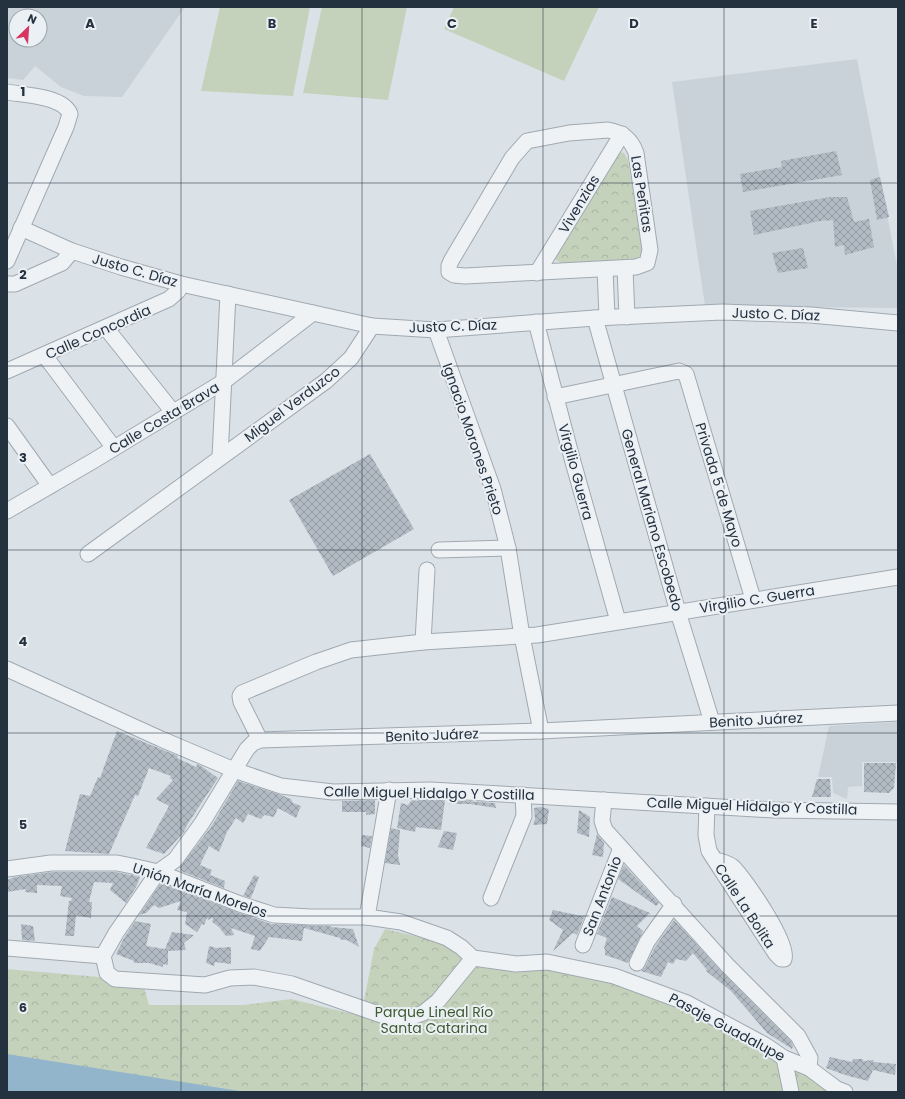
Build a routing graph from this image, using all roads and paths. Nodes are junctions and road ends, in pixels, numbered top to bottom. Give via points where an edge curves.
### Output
1 (7, 92) edge
2 (622, 134) junction
3 (21, 228) junction
4 (72, 252) junction
5 (7, 262) edge
6 (625, 268) junction
7 (605, 269) junction
8 (537, 273) junction
9 (7, 284) edge
10 (181, 284) junction
11 (228, 294) junction
12 (313, 313) junction
13 (628, 317) junction
14 (601, 318) junction
15 (536, 322) junction
16 (898, 322) edge
17 (372, 326) junction
18 (106, 328) junction
19 (436, 330) junction
20 (45, 356) junction
21 (7, 371) edge
22 (223, 382) junction
23 (614, 384) junction
24 (555, 397) junction
25 (173, 412) junction
26 (7, 426) edge
27 (114, 448) junction
28 (220, 457) junction
29 (50, 486) junction
30 (7, 510) edge
31 (508, 548) junction
32 (439, 550) dead end
33 (88, 554) dead end
34 (428, 570) dead end
35 (898, 577) edge
36 (753, 599) junction
37 (678, 612) junction
38 (618, 621) junction
39 (522, 636) junction
40 (423, 642) junction
41 (7, 669) edge
42 (898, 713) edge
43 (712, 722) junction
44 (541, 731) junction
45 (260, 740) junction
46 (234, 770) junction
47 (389, 790) junction
48 (523, 795) junction
49 (604, 800) junction
50 (708, 806) junction
51 (898, 812) edge
52 (621, 848) junction
53 (7, 870) edge
54 (158, 872) junction
55 (491, 898) dead end
56 (674, 904) junction
57 (367, 917) junction
58 (583, 945) dead end
59 (7, 948) edge
60 (103, 956) junction
61 (473, 958) junction
62 (783, 959) dead end
63 (637, 963) dead end
64 (784, 1058) junction
65 (809, 1068) junction
66 (791, 1092) edge
67 (845, 1092) edge

1 - 3 street via 53,100 63,104 70,114
2 - 6 street, Las Peñitas via 633,145 636,153 650,250 647,262
2 - 8 street, Vivenzias
2 - 8 street, Las Peñitas via 608,130 569,133 527,141 512,158 451,261 449,269 454,275 466,276
3 - 4 street, Justo C. Díaz
3 - 5 street
4 - 9 street via 62,263 15,284
4 - 10 street, Justo C. Díaz
6 - 7 street, Las Peñitas
6 - 13 street
7 - 8 street, Las Peñitas
7 - 14 street, General Mariano Escobedo
10 - 11 street, Justo C. Díaz
10 - 18 street, Calle Concordia via 178,291 169,299
11 - 12 street, Justo C. Díaz
11 - 22 street
12 - 17 street, Justo C. Díaz
12 - 22 street, Calle Costa Brava
13 - 14 street, Justo C. Díaz
13 - 16 street, Justo C. Díaz via 722,312 811,315
14 - 15 street, Justo C. Díaz
14 - 23 street, General Mariano Escobedo
15 - 19 street, Justo C. Díaz
15 - 24 street, Virgilio Guerra
17 - 19 street, Justo C. Díaz
17 - 28 street, Miguel Verduzco via 340,370
18 - 20 street, Calle Concordia
18 - 25 street
19 - 31 street, Ignacio Morones Prieto via 493,489
20 - 21 street, Calle Concordia
20 - 27 street
22 - 25 street, Calle Costa Brava
22 - 28 street
23 - 24 street
23 - 36 street, Privada 5 de Mayo via 684,372 687,376
23 - 37 street, General Mariano Escobedo
24 - 38 street, Virgilio Guerra
25 - 27 street, Calle Costa Brava
26 - 29 street
27 - 29 street, Calle Costa Brava
28 - 33 street, Miguel Verduzco
29 - 30 street, Calle Costa Brava
31 - 32 street
31 - 39 street, Ignacio Morones Prieto
34 - 40 street
35 - 36 street, Virgilio C. Guerra
36 - 37 street, Virgilio C. Guerra
37 - 38 street, Virgilio C. Guerra
37 - 43 street, General Mariano Escobedo
38 - 39 street, Virgilio C. Guerra
39 - 40 street
39 - 44 street, Ignacio Morones Prieto
40 - 45 street via 351,650 245,691 240,696 242,705
41 - 46 street, Calle Miguel Hidalgo Y Costilla
42 - 43 street, Benito Juárez
43 - 44 street, Benito Juárez
44 - 45 street, Benito Juárez
45 - 46 street via 247,749
46 - 47 street, Calle Miguel Hidalgo Y Costilla via 281,786 304,789 333,792
46 - 54 street via 202,823 175,860
47 - 48 street, Calle Miguel Hidalgo Y Costilla
47 - 57 street
48 - 49 street, Calle Miguel Hidalgo Y Costilla
48 - 55 street via 524,816
49 - 50 street, Calle Miguel Hidalgo Y Costilla
49 - 52 street, Pasaje Guadalupe via 602,825
50 - 51 street, Calle Miguel Hidalgo Y Costilla
50 - 62 street via 706,835 713,856 732,866 748,884 750,900 768,916 784,948
52 - 56 street, Pasaje Guadalupe
52 - 58 street, San Antonio
53 - 54 street, Unión María Morelos via 51,863 117,864
54 - 57 street, Unión María Morelos via 240,904 274,914
54 - 60 street
56 - 63 street via 647,942
56 - 65 street, Pasaje Guadalupe via 727,965 798,1036 810,1058
57 - 61 street via 401,922 447,938
59 - 60 street
60 - 61 street via 107,973 112,977 169,984 205,985 230,978 254,977 292,984 387,1017 406,1019 423,1013 438,1001
61 - 64 street, Pasaje Guadalupe via 516,964 554,963 639,984 687,1003
64 - 65 street, Pasaje Guadalupe
64 - 66 street
65 - 67 street, Pasaje Guadalupe

